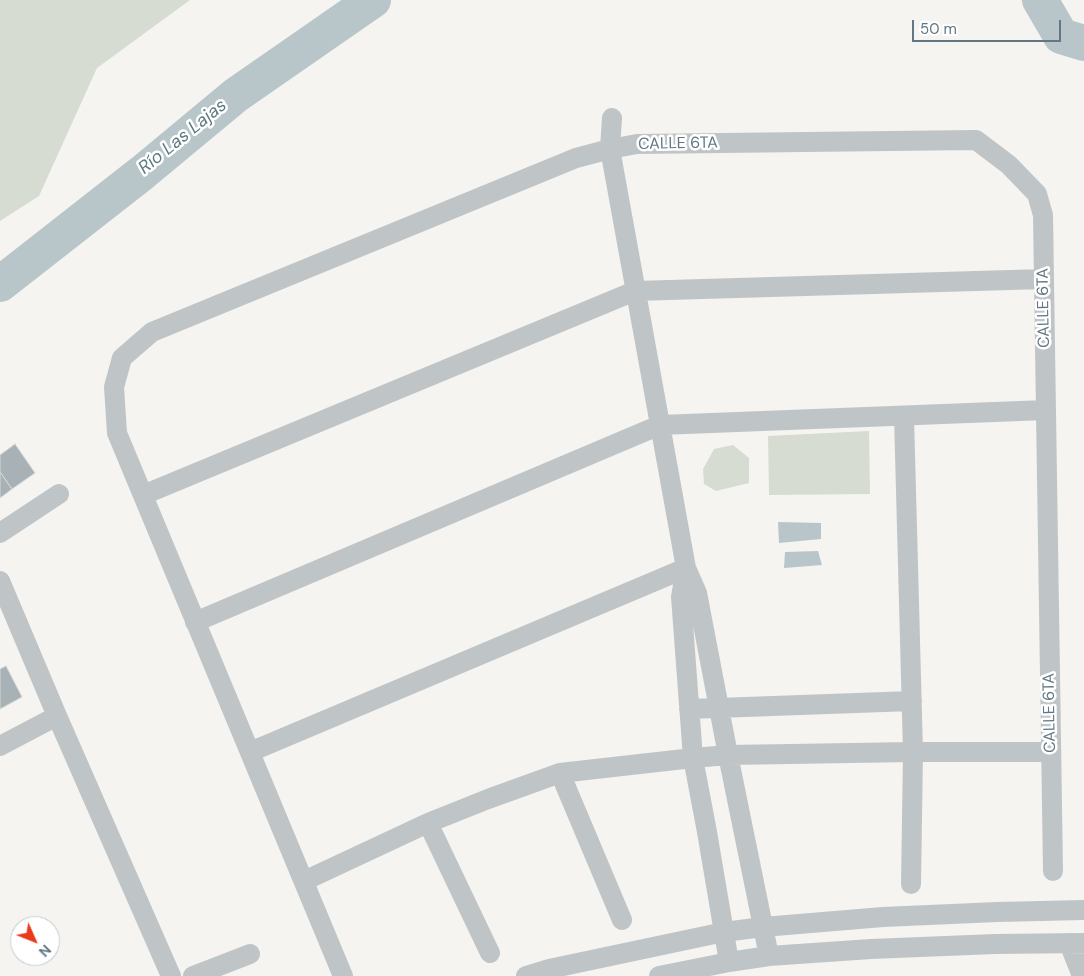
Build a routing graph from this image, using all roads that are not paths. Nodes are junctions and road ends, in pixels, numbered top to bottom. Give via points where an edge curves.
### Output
1 (612, 118) dead end
2 (610, 149) junction
3 (1044, 279) junction
4 (635, 291) junction
5 (1046, 410) junction
6 (904, 416) junction
7 (660, 425) junction
8 (59, 494) dead end
9 (143, 495) junction
10 (0, 533) edge
11 (686, 568) junction
12 (0, 581) edge
13 (195, 622) junction
14 (912, 701) junction
15 (689, 708) junction
16 (719, 708) junction
17 (57, 716) junction
18 (0, 746) edge
19 (250, 752) junction
20 (913, 752) junction
21 (1051, 752) junction
22 (728, 755) junction
23 (693, 758) junction
24 (560, 773) junction
25 (428, 823) junction
26 (1053, 871) dead end
27 (304, 881) junction
28 (911, 884) dead end
29 (1084, 910) edge
30 (622, 920) dead end
31 (764, 927) junction
32 (724, 932) junction
33 (1076, 943) edge
34 (490, 953) dead end
35 (250, 954) dead end
36 (769, 956) junction
37 (729, 962) junction
38 (171, 976) edge
39 (193, 976) edge
40 (343, 976) edge
41 (526, 976) edge
42 (659, 976) edge
43 (1082, 976) edge

1 - 2 street
2 - 3 street, CALLE 6TA via 637,144 976,140 1010,165 1037,194 1043,215
2 - 4 street
2 - 9 street, CALLE 6TA via 576,158 152,332 122,358 114,387 118,433
3 - 4 street
3 - 5 street, CALLE 6TA
4 - 7 street
4 - 9 street
5 - 6 street
5 - 21 street, CALLE 6TA
6 - 7 street
6 - 14 street
7 - 11 street
7 - 13 street
8 - 10 street
9 - 13 street, CALLE 6TA
11 - 15 street via 680,597
11 - 16 street via 697,593
11 - 19 street
12 - 17 street
13 - 19 street, CALLE 6TA
14 - 16 street
14 - 20 street
15 - 16 street
15 - 23 street
16 - 22 street
17 - 18 street
17 - 38 street
19 - 27 street, CALLE 6TA
20 - 21 street
20 - 22 street
20 - 28 street
21 - 26 street, CALLE 6TA
22 - 23 street
22 - 31 street
23 - 24 street
23 - 32 street
24 - 25 street
24 - 30 street
25 - 27 street
25 - 34 street
27 - 40 street, CALLE 6TA
29 - 31 street via 883,917
31 - 32 street
31 - 36 street
32 - 37 street
32 - 41 street
33 - 36 street via 871,949
33 - 43 street
35 - 39 street
36 - 37 street
37 - 42 street

